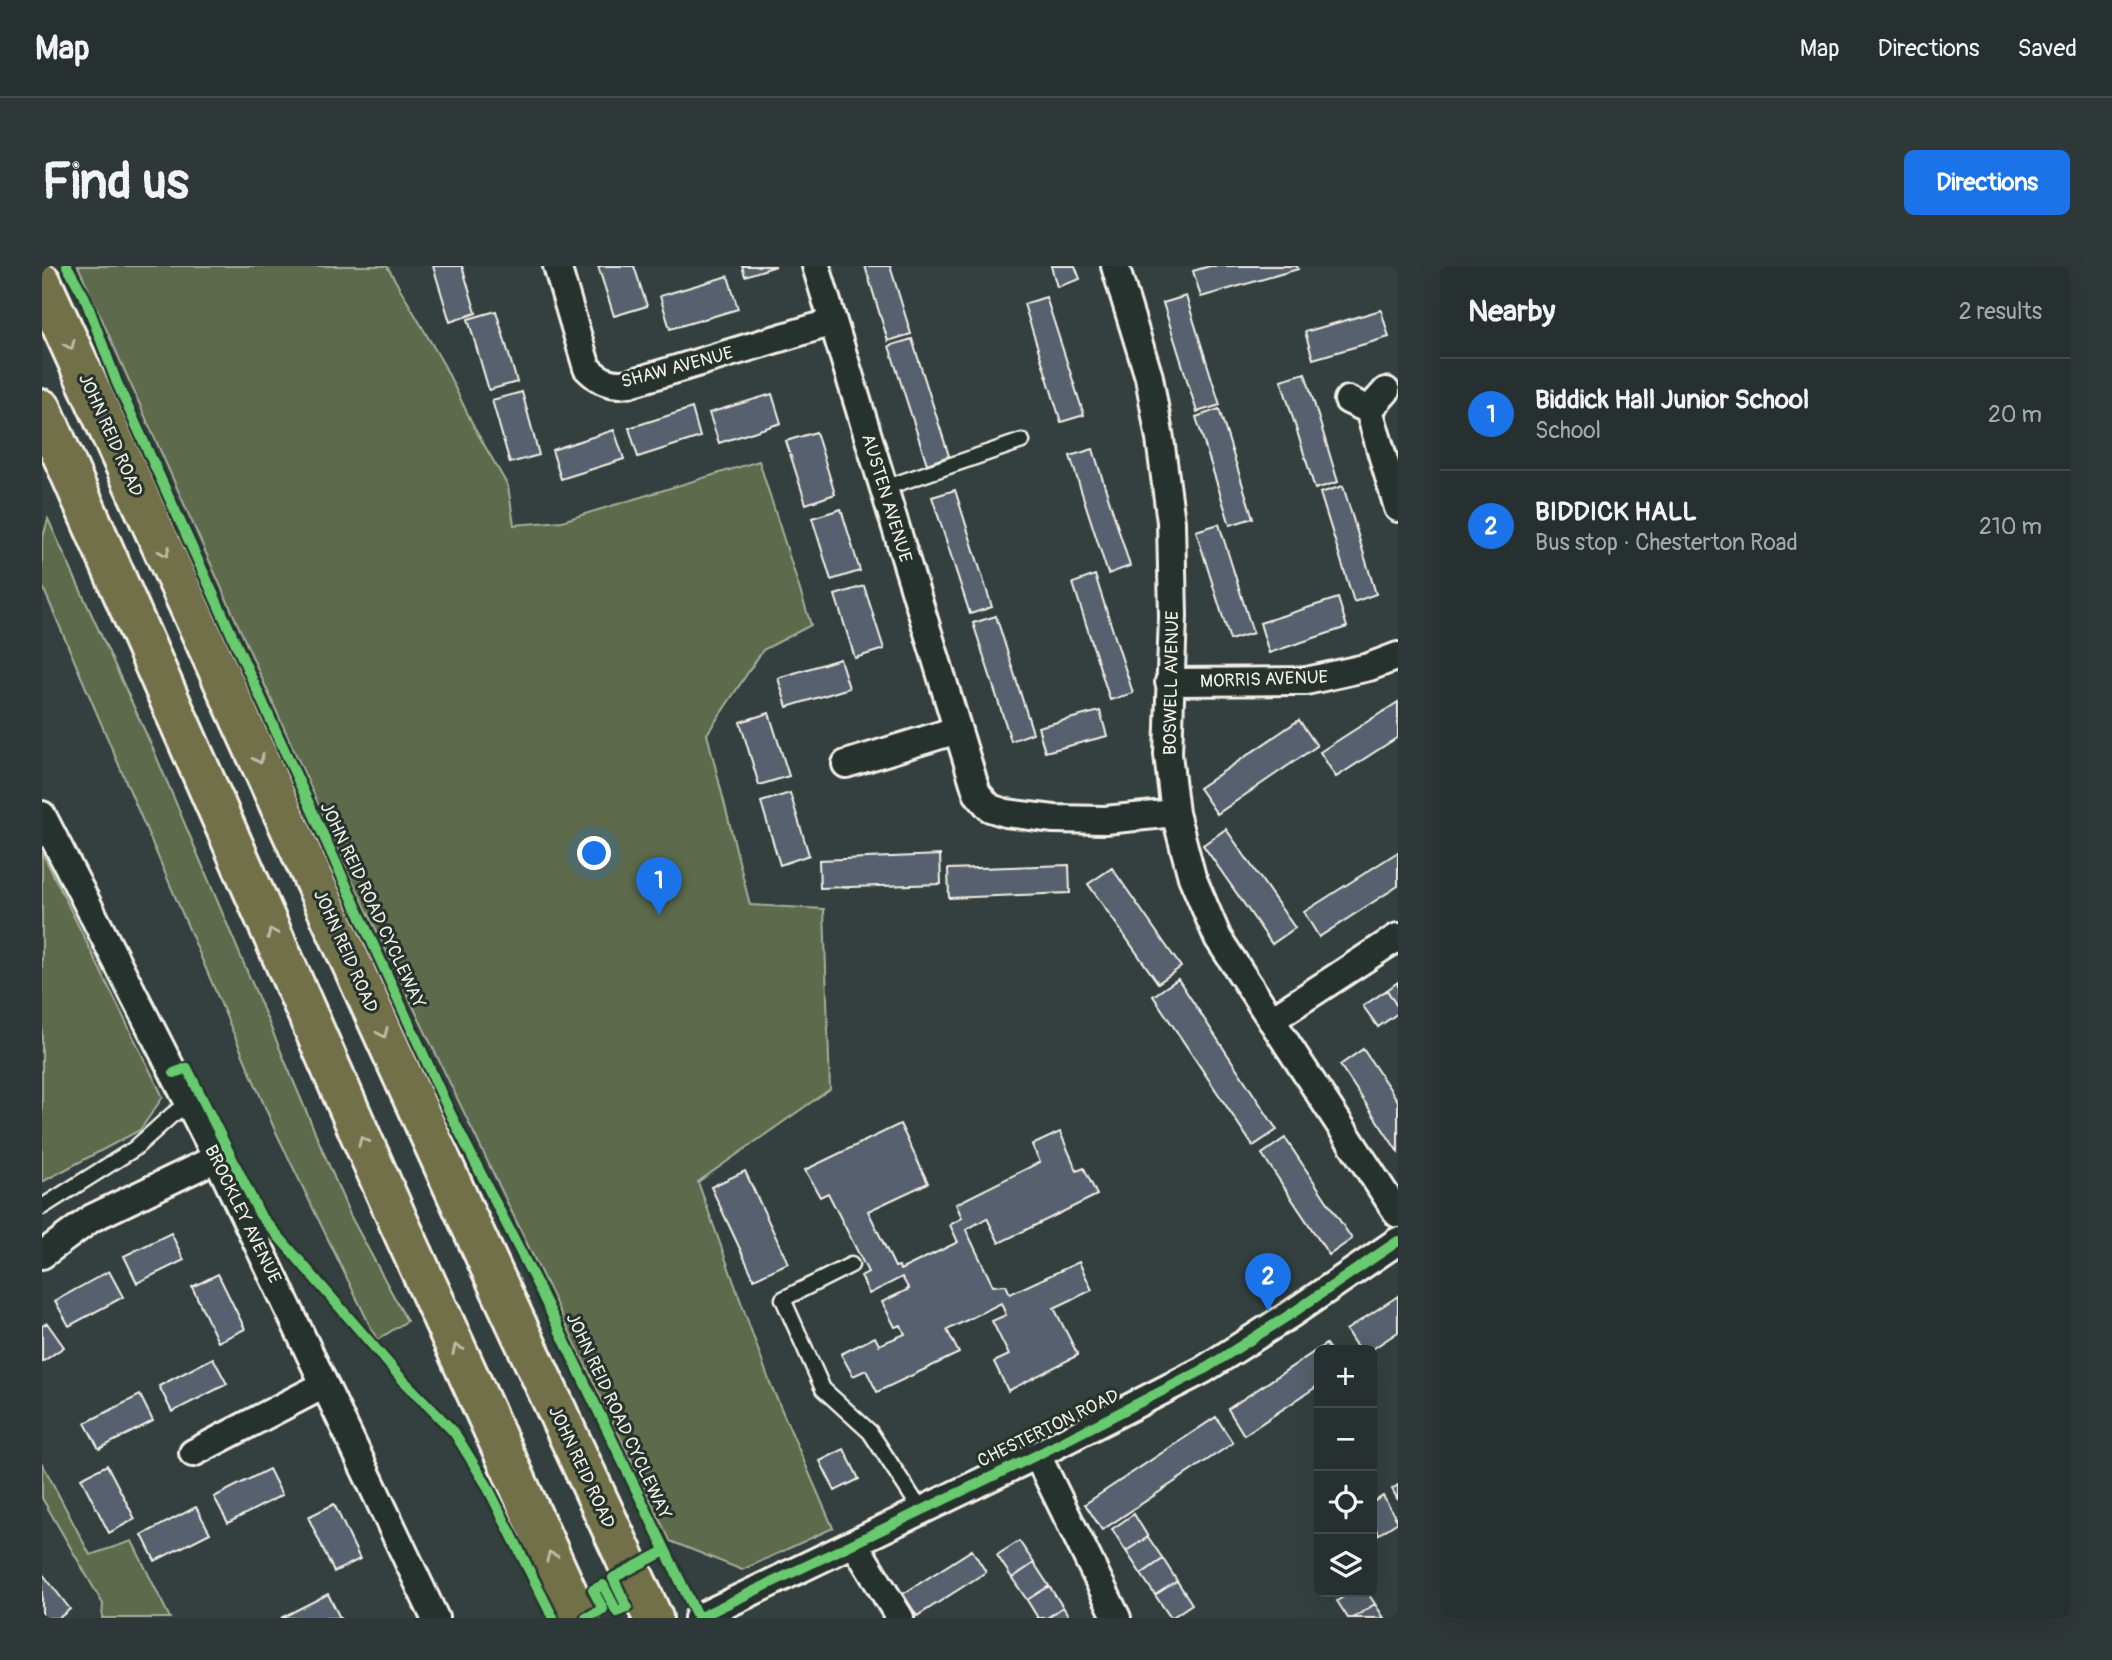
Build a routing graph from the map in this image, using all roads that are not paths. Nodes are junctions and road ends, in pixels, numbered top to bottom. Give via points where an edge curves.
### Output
1 (557, 266) edge
2 (816, 266) edge
3 (1115, 266) edge
4 (42, 283) edge
5 (833, 322) junction
6 (1368, 400) dead end
7 (42, 409) edge
8 (1022, 441) dead end
9 (884, 488) junction
10 (1398, 508) edge
11 (1398, 656) edge
12 (1169, 682) junction
13 (957, 730) junction
14 (846, 764) dead end
15 (1175, 813) junction
16 (42, 815) edge
17 (1398, 937) edge
18 (1271, 1020) junction
19 (189, 1104) junction
20 (217, 1158) junction
21 (42, 1207) edge
22 (1398, 1214) edge
23 (1398, 1241) edge
24 (42, 1255) edge
25 (850, 1265) dead end
26 (324, 1385) junction
27 (193, 1453) dead end
28 (1038, 1455) junction
29 (922, 1510) junction
30 (854, 1543) junction
31 (435, 1618) edge
32 (579, 1618) edge
33 (653, 1618) edge
34 (698, 1618) edge
35 (900, 1618) edge
36 (1116, 1618) edge

1 - 5 street, SHAW AVENUE via 587,368 598,380 614,385
2 - 5 street, AUSTEN AVENUE
3 - 12 street, BOSWELL AVENUE via 1149,377 1171,522
4 -> 33 highway, JOHN REID ROAD
5 - 9 street, AUSTEN AVENUE
6 - 10 street
32 -> 7 highway via 399,1223
8 - 9 lane
9 - 13 street, AUSTEN AVENUE
11 - 12 street, MORRIS AVENUE via 1306,681
12 - 15 street, BOSWELL AVENUE via 1168,754
13 - 14 street
13 - 15 street, AUSTEN AVENUE via 977,793 990,808 1067,819
15 - 18 street, BOSWELL AVENUE via 1192,877 1218,938
16 - 19 street, BROCKLEY AVENUE
17 - 18 street
18 - 22 street, BOSWELL AVENUE
19 - 20 street, BROCKLEY AVENUE
19 - 21 lane via 134,1149
20 - 24 street via 92,1218
20 - 26 street, BROCKLEY AVENUE
23 - 28 street, CHESTERTON ROAD via 1203,1370
25 - 29 lane via 783,1299 824,1389 870,1432
26 - 27 street
26 - 31 street, BROCKLEY AVENUE
28 - 29 street, CHESTERTON ROAD
28 - 36 street
29 - 30 street, CHESTERTON ROAD
30 - 34 street, CHESTERTON ROAD
30 - 35 street

